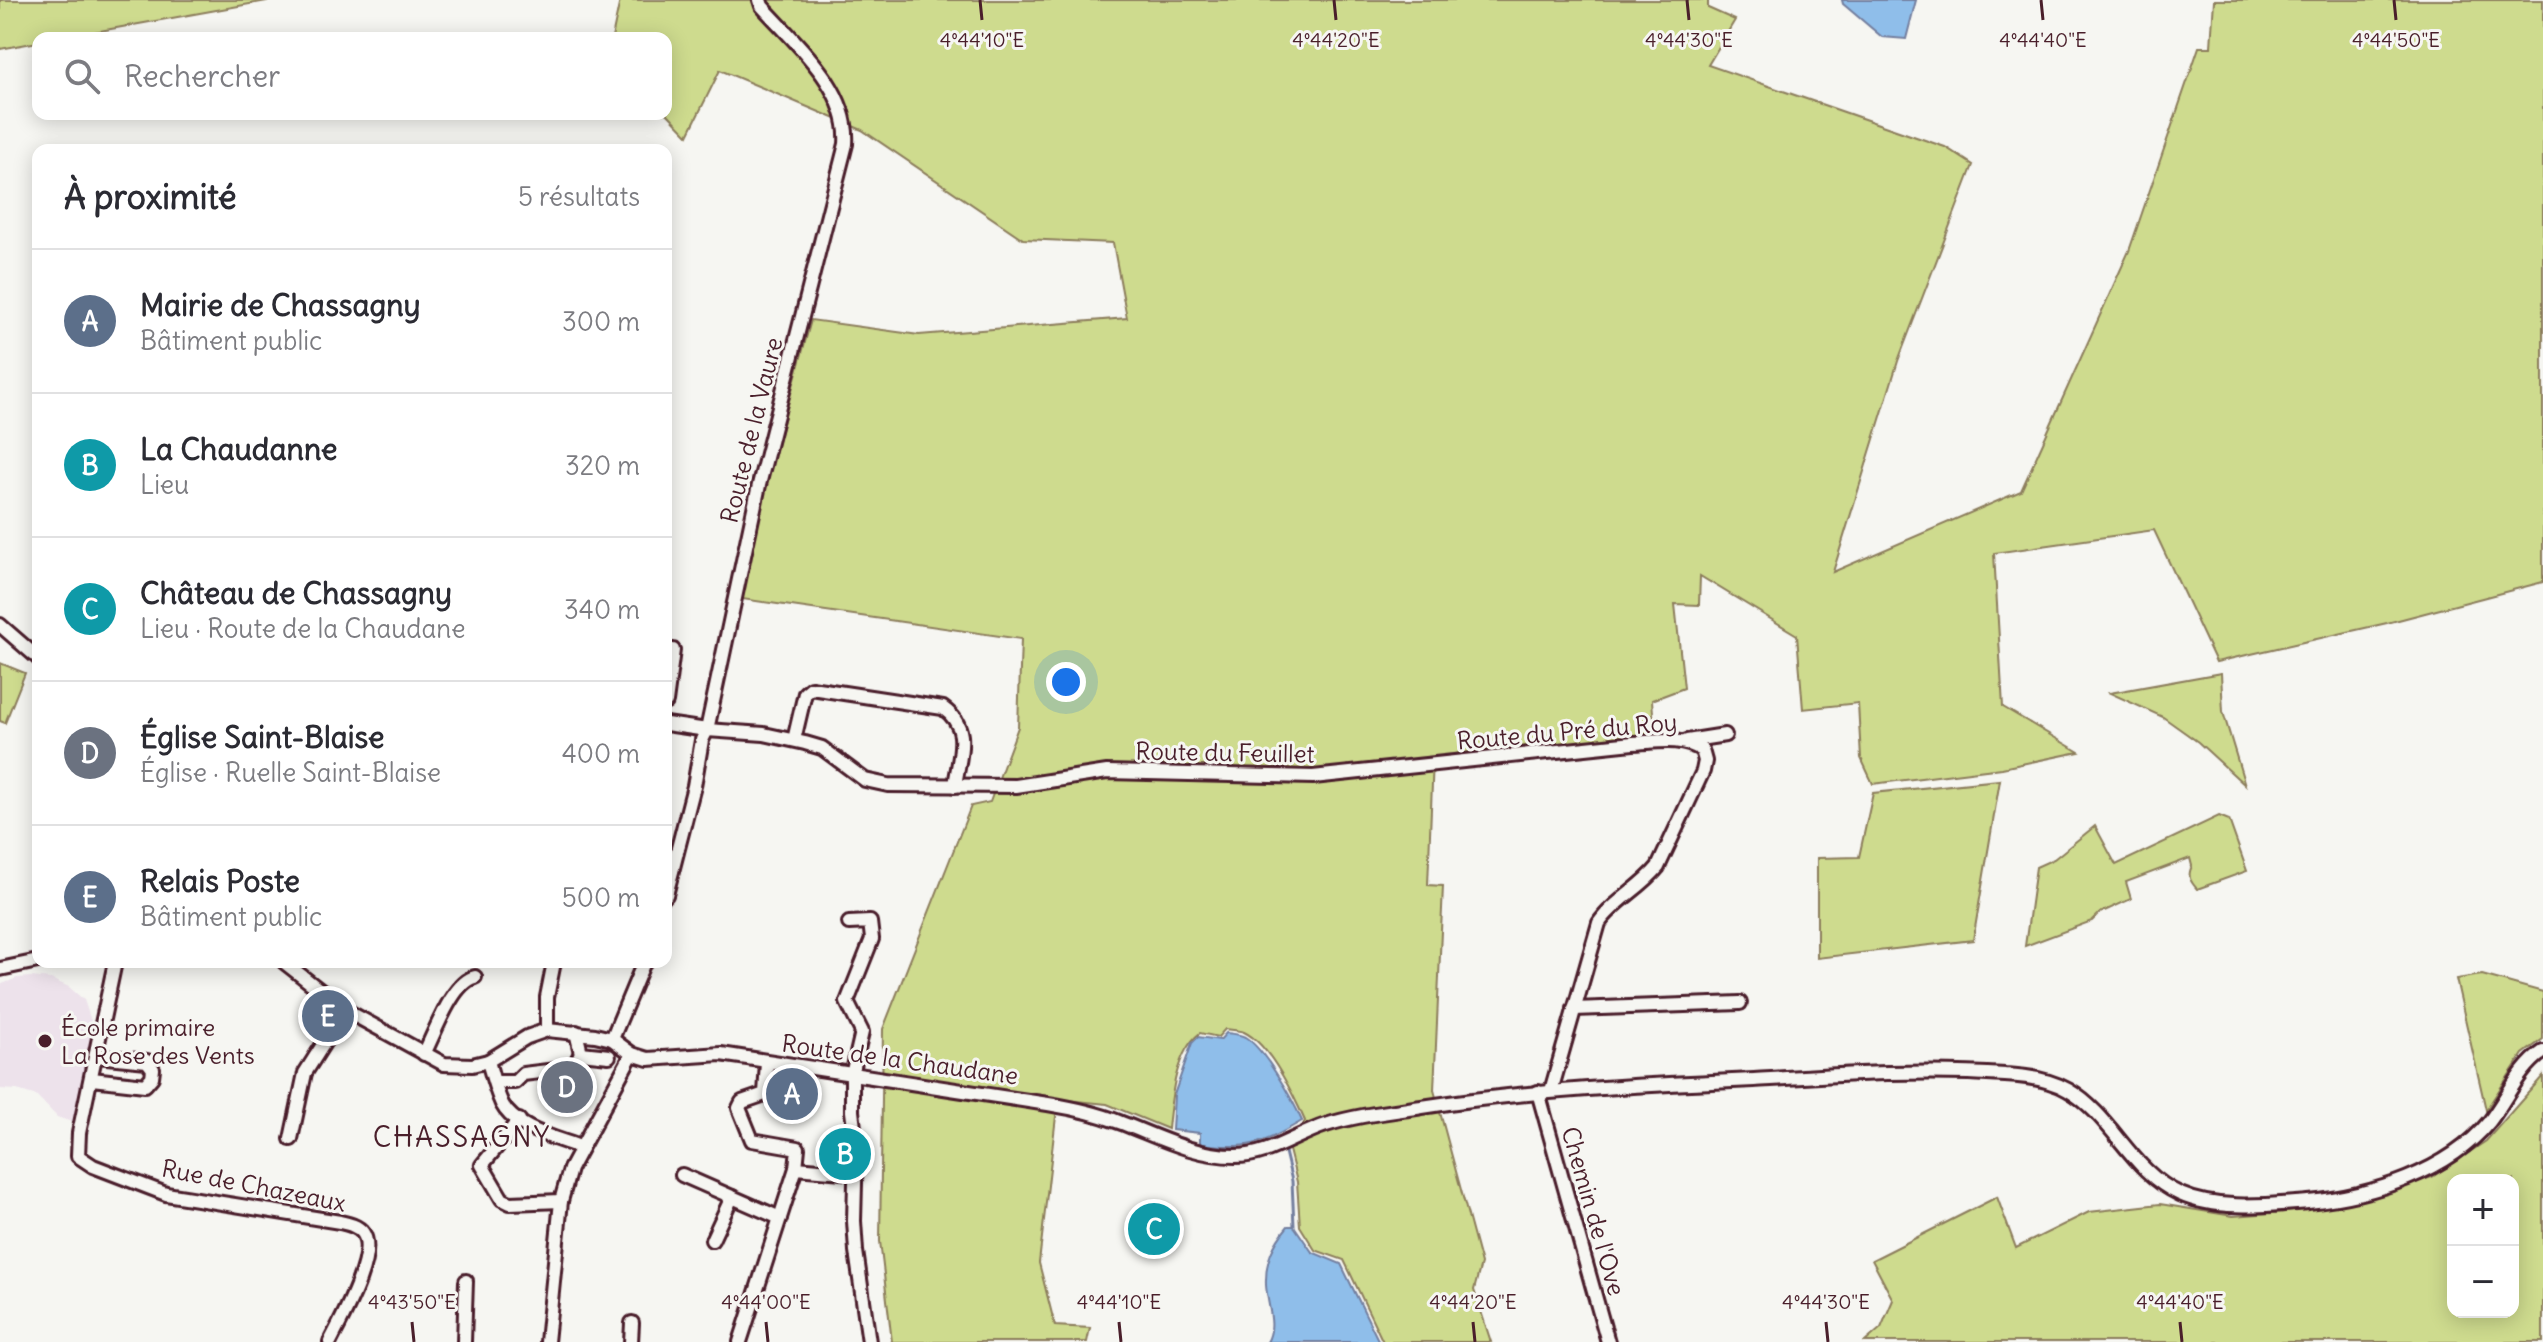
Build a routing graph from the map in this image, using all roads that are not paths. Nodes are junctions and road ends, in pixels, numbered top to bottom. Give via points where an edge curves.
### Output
1 (760, 0) edge
2 (0, 625) edge
3 (673, 650) dead end
4 (32, 653) edge
5 (672, 657) edge
6 (672, 725) edge
7 (707, 730) junction
8 (794, 740) junction
9 (1684, 741) junction
10 (1705, 761) junction
11 (1435, 765) joint
12 (955, 786) junction
13 (672, 872) edge
14 (849, 923) dead end
15 (32, 962) edge
16 (114, 968) edge
17 (292, 968) edge
18 (553, 968) edge
19 (642, 968) edge
20 (0, 969) edge
21 (475, 977) dead end
22 (1740, 1003) dead end
23 (1574, 1009) junction
24 (345, 1010) junction
25 (547, 1030) junction
26 (576, 1032) junction
27 (612, 1039) junction
28 (2543, 1052) edge
29 (581, 1053) junction
30 (424, 1054) junction
31 (632, 1054) junction
32 (97, 1056) junction
33 (609, 1056) dead end
34 (488, 1061) junction
35 (767, 1062) junction
36 (852, 1075) junction
37 (92, 1079) junction
38 (495, 1082) junction
39 (1545, 1091) junction
40 (519, 1120) junction
41 (291, 1139) dead end
42 (580, 1147) junction
43 (796, 1168) junction
44 (855, 1173) junction
45 (682, 1175) dead end
46 (732, 1197) junction
47 (561, 1201) junction
48 (780, 1218) junction
49 (712, 1240) dead end
50 (466, 1281) dead end
51 (632, 1323) dead end
52 (332, 1338) edge
53 (346, 1342) edge
54 (464, 1342) edge
55 (547, 1342) edge
56 (631, 1342) edge
57 (740, 1342) edge
58 (869, 1342) edge
59 (1608, 1342) edge

1 - 7 street, Route de la Vaure via 831,88 847,133 752,515
2 - 4 street
3 - 5 street
6 - 7 street, Route du Feuillet
7 - 8 street, Route du Feuillet
7 - 13 street, Route de la Vaure
8 - 12 street, Route du Feuillet via 822,748 876,784
8 - 12 street via 805,693 811,688 943,708 962,731
9 - 10 street, Route du Pré du Roy via 1702,750
9 - 10 street via 1725,735
9 - 11 street, Route du Pré du Roy
10 - 23 street via 1658,867 1599,923
11 - 12 street, Route du Feuillet via 1313,777 1107,772 1016,786
14 - 36 street via 870,922 872,939 847,1002 862,1032
15 - 20 street
16 - 32 street, Rue de Chazeaux
17 - 24 street
18 - 25 street
19 - 27 street
21 - 30 street via 464,980 456,991
22 - 23 street
23 - 39 street
24 - 30 street
24 - 41 street via 305,1073
25 - 26 street
25 - 34 street
26 - 27 street
26 - 29 street
27 - 31 street
28 - 39 street, Route de la Chaudane via 2529,1063 2491,1120 2454,1155 2351,1195 2272,1204 2205,1202 2162,1184 2084,1102 2055,1083 2035,1078 1861,1074
29 - 33 street
29 - 38 street via 573,1068
30 - 34 street via 444,1064
31 - 35 street, Route de la Chaudane via 648,1059 715,1054
31 - 42 street
32 - 37 street, Rue de Chazeaux
32 - 37 street via 147,1061 152,1077 145,1085
34 - 38 street
35 - 36 street, Route de la Chaudane
35 - 43 street via 765,1094 739,1108 752,1140 798,1148
36 - 39 street, Route de la Chaudane via 1092,1112 1184,1147 1234,1156 1271,1149 1353,1119
36 - 44 street
37 - 52 street, Rue de Chazeaux via 77,1148 83,1162 166,1194 359,1229 367,1257
38 - 40 street via 504,1107
39 - 59 street, Chemin de l'Ove
40 - 42 street
40 - 47 street via 482,1165 502,1199 510,1203
42 - 47 street
43 - 44 street
43 - 48 street
44 - 58 street via 856,1251
45 - 46 street
46 - 48 street
46 - 49 street
47 - 55 street
48 - 57 street
50 - 54 street
51 - 56 street
52 - 53 street

